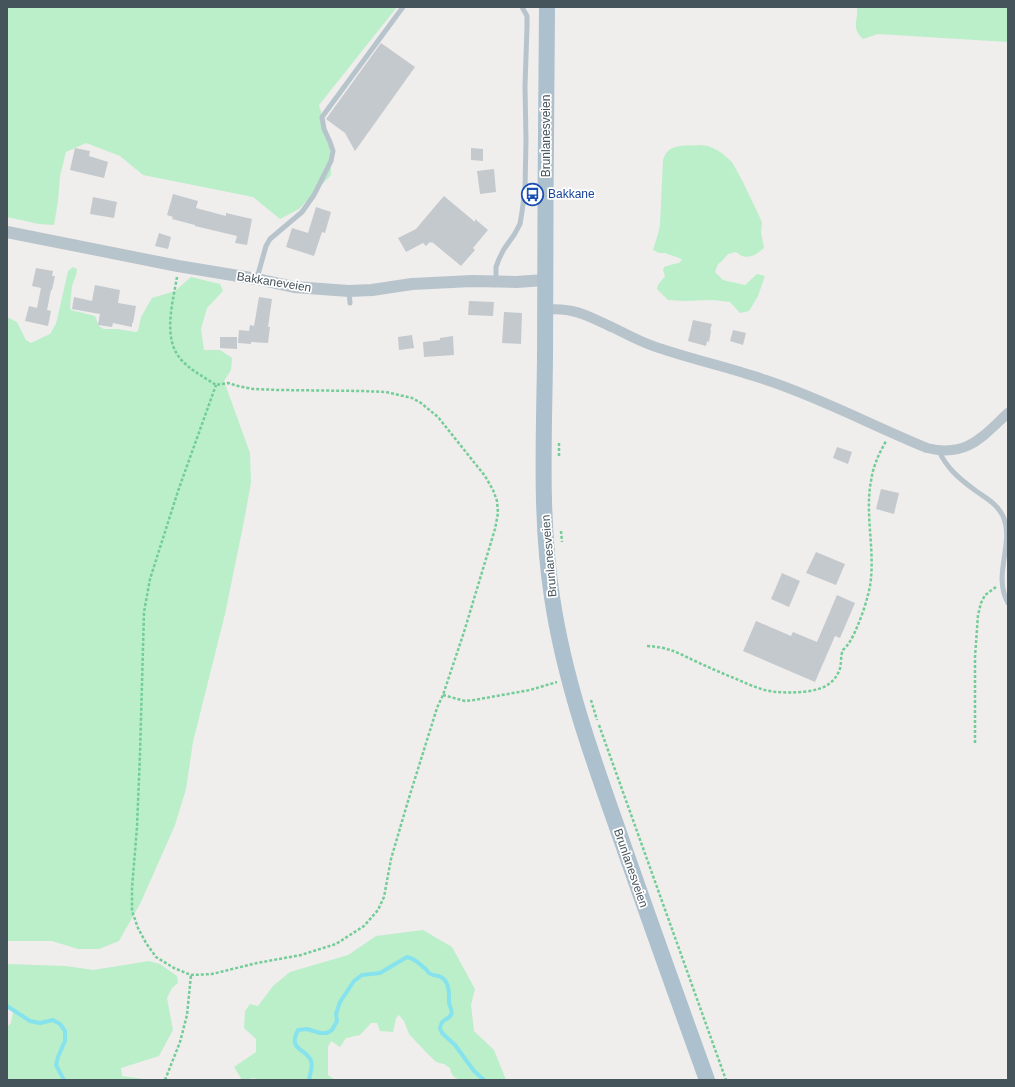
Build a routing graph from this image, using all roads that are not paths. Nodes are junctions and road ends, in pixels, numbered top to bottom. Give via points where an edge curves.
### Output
1 (403, 7) edge
2 (522, 7) edge
3 (546, 7) edge
4 (7, 232) edge
5 (257, 279) junction
6 (545, 280) junction
7 (496, 282) junction
8 (545, 309) junction
9 (1008, 413) edge
10 (939, 451) junction
11 (1008, 603) edge
12 (707, 1080) edge

1 - 5 lane via 322,117 333,151 331,161 314,196 302,212 270,239
2 - 7 lane via 527,16 525,189 520,224 499,259
3 - 6 main road, Brunlanesveien
4 - 5 street, Bakkaneveien
5 - 7 street, Bakkaneveien via 350,297 372,290 412,284
6 - 7 street, Bakkaneveien
6 - 8 main road, Brunlanesveien
8 - 10 street via 571,311 590,316 651,345 786,387
8 - 12 main road, Brunlanesveien via 544,479 547,559 561,648 596,770
9 - 10 street via 974,443 950,451
10 - 11 lane via 949,468 994,504 1002,516 1007,538 1002,584

